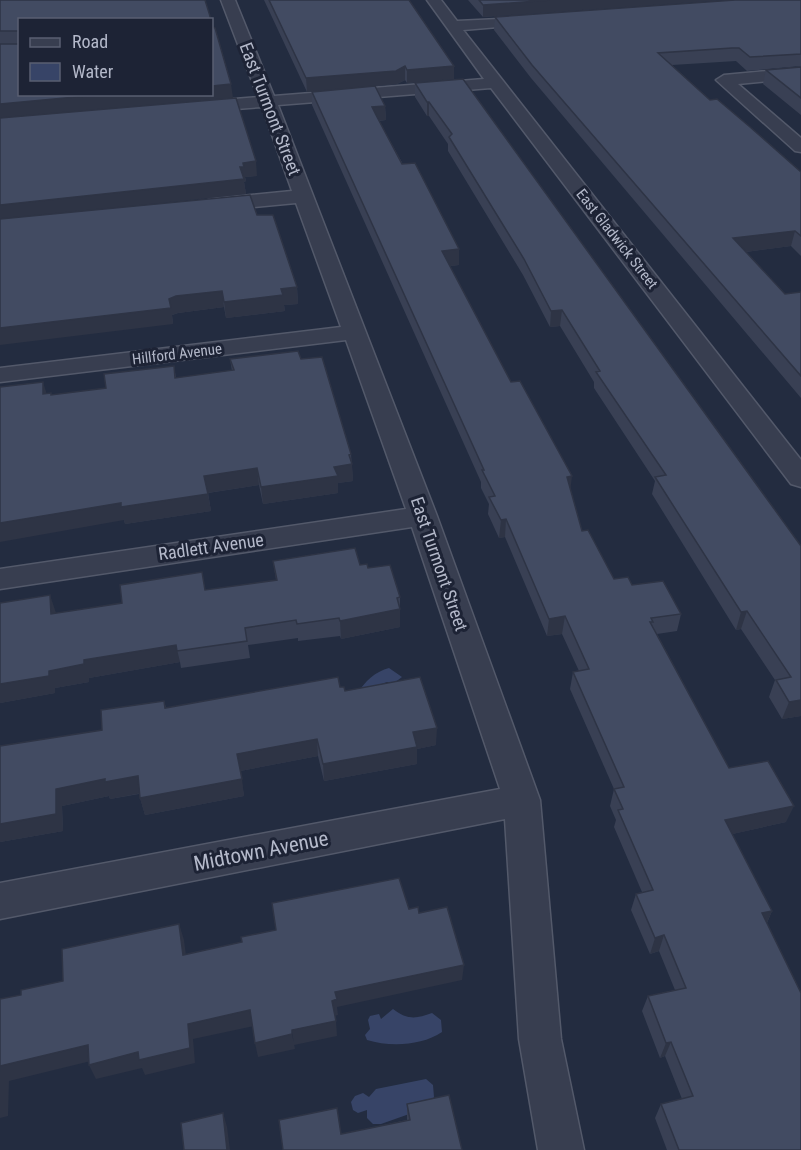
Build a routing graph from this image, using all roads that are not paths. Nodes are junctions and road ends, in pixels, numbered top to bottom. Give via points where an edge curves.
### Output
1 (228, 0) edge
2 (434, 0) edge
3 (549, 19) edge
4 (454, 26) junction
5 (801, 73) edge
6 (495, 83) junction
7 (268, 101) junction
8 (176, 109) edge
9 (801, 147) edge
10 (303, 196) junction
11 (198, 207) edge
12 (353, 333) junction
13 (0, 375) edge
14 (801, 478) edge
15 (423, 516) junction
16 (0, 579) edge
17 (522, 800) junction
18 (0, 901) edge
19 (561, 1150) edge

1 - 7 street, East Turmont Street via 231,33
2 - 4 street, East Gladwick Street
3 - 4 street
4 - 6 street, East Gladwick Street
5 - 9 street via 724,80
6 - 7 street
6 - 14 street, East Gladwick Street
7 - 8 street
7 - 10 street, East Turmont Street
10 - 11 street
10 - 12 street, East Turmont Street
12 - 13 street, Hillford Avenue
12 - 15 street, East Turmont Street
15 - 16 street, Radlett Avenue
15 - 17 street, East Turmont Street
17 - 18 street, Midtown Avenue
17 - 19 street, East Turmont Street via 540,1039

